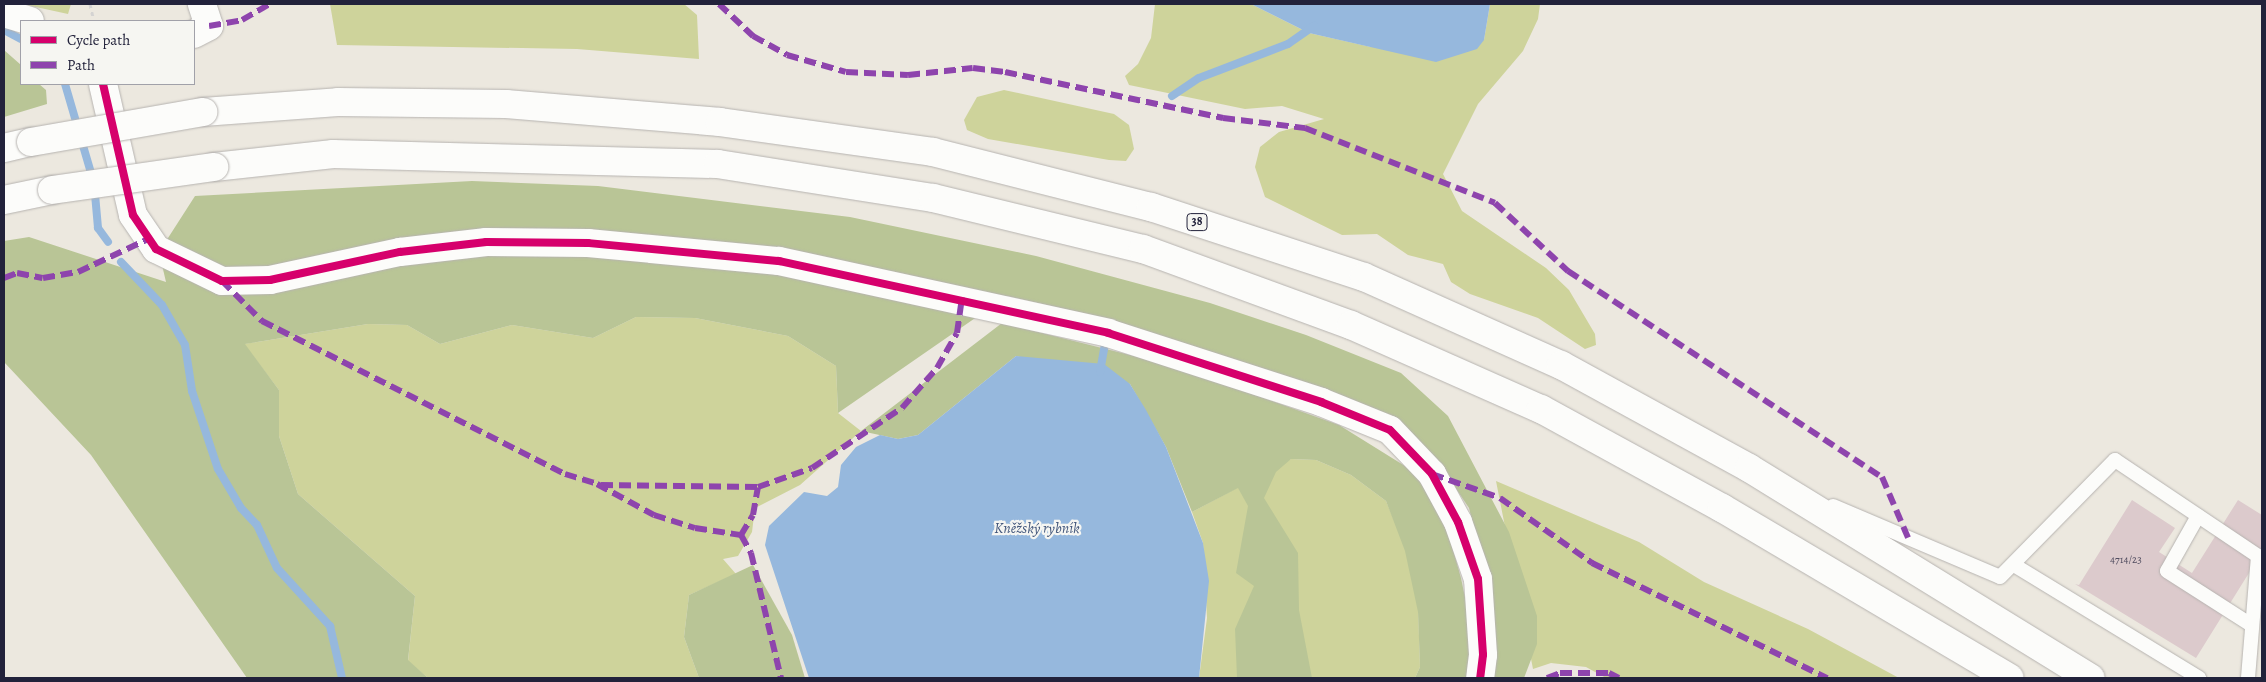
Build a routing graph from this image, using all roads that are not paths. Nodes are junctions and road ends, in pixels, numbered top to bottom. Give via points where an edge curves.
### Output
1 (202, 4) edge
2 (4, 13) edge
3 (27, 20) edge
4 (195, 33) edge
5 (103, 85) edge
6 (4, 148) edge
7 (4, 200) edge
8 (1749, 468) junction
9 (2198, 516) junction
10 (2014, 565) junction
11 (2250, 624) junction
12 (1480, 678) edge
13 (2010, 678) edge
14 (2091, 678) edge
15 (2199, 678) edge
16 (2248, 678) edge

1 - 4 main road via 209,26
2 - 3 main road
5 - 12 main road via 133,215 156,249 222,281 270,280 400,252 486,242 588,243 779,261 1108,333 1322,402 1390,430 1432,474 1458,522 1475,569 1484,655
6 - 8 main road, 38, bridge via 203,112 338,102 506,104 720,122 933,152 1151,207 1364,277 1561,365
7 - 13 main road, bridge via 214,167 333,154 718,164 933,198 1143,248 1351,326 1541,409 1722,508
8 - 10 lane via 1977,571 2000,578
8 - 14 main road, 38
9 - 10 lane via 2114,460
9 - 11 lane via 2258,556
9 - 11 lane via 2167,571
10 - 15 lane
11 - 16 lane

